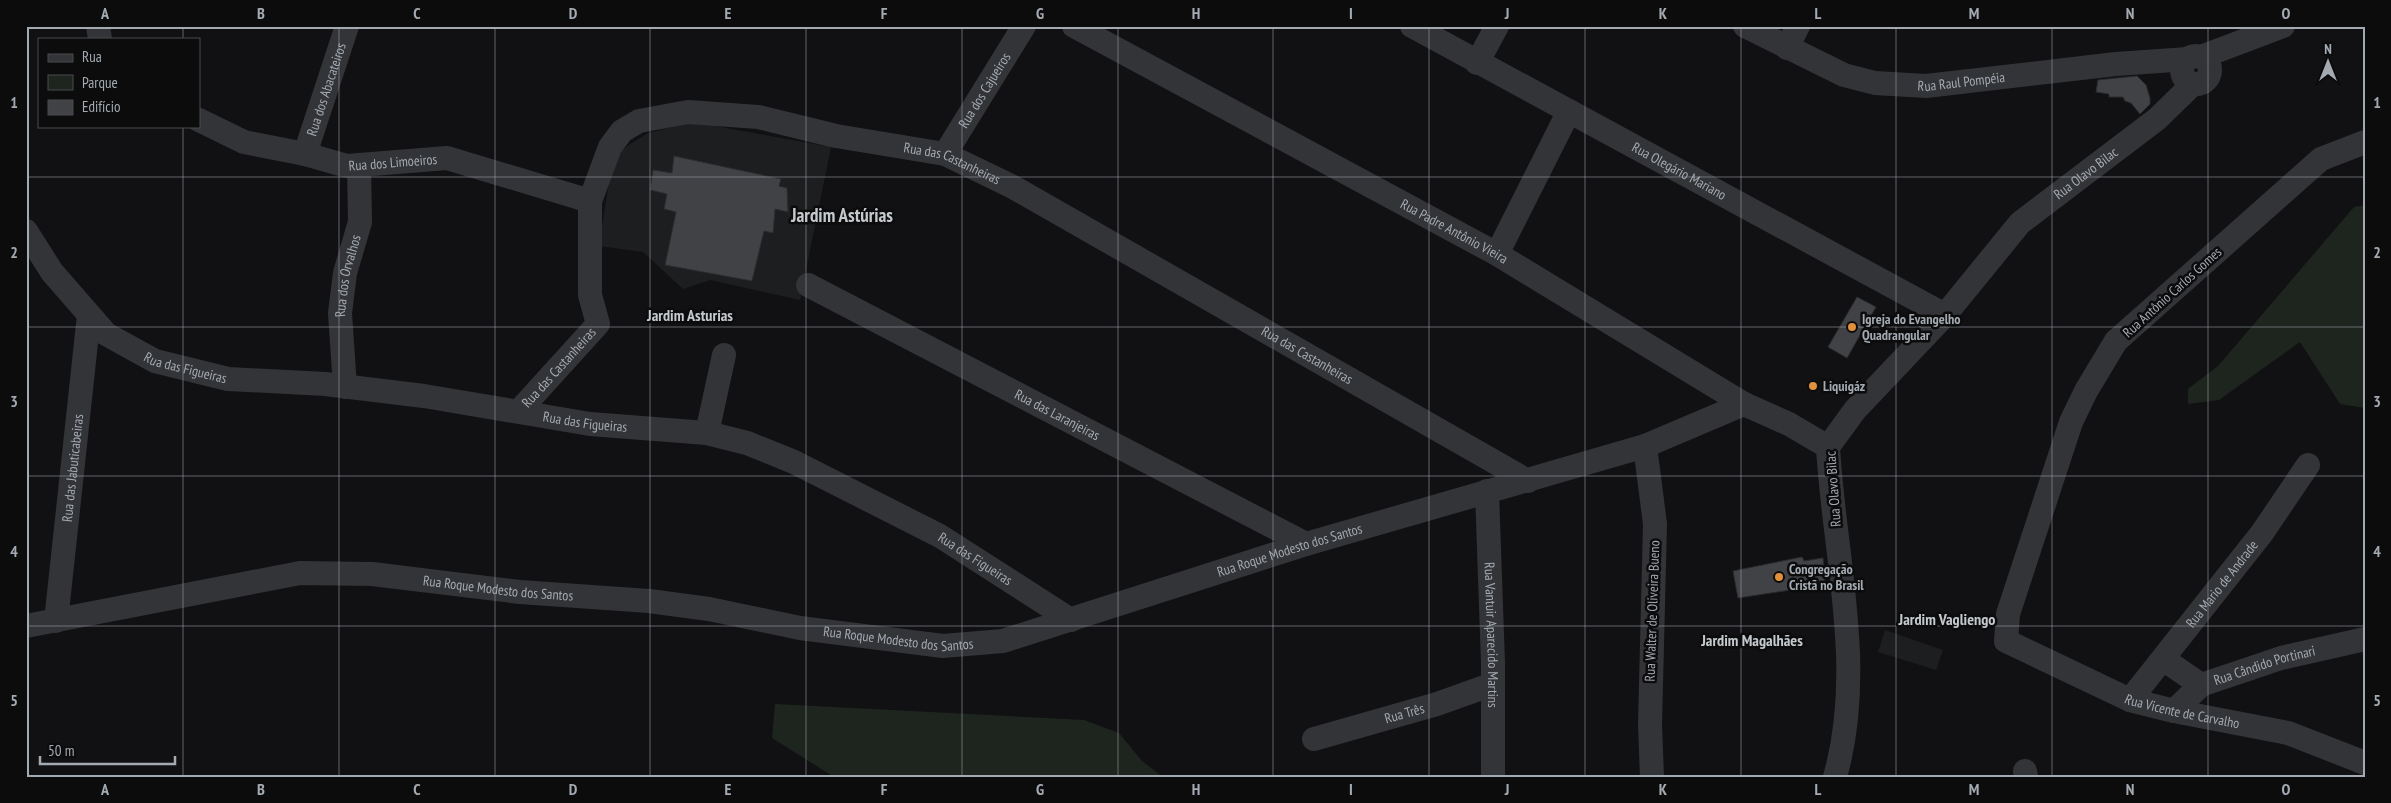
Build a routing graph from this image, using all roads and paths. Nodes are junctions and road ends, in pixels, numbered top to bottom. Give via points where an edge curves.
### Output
1 (347, 26) edge
2 (1024, 26) edge
3 (1412, 26) edge
4 (1496, 26) edge
5 (1745, 26) edge
6 (1798, 26) edge
7 (2283, 26) edge
8 (1080, 28) edge
9 (1787, 48) junction
10 (2194, 58) junction
11 (1477, 62) junction
12 (1569, 111) junction
13 (200, 120) edge
14 (2365, 142) edge
15 (306, 154) junction
16 (945, 154) junction
17 (359, 165) junction
18 (590, 200) junction
19 (26, 231) edge
20 (1497, 254) junction
21 (808, 285) dead end
22 (89, 315) junction
23 (1945, 315) junction
24 (724, 355) dead end
25 (345, 386) junction
26 (1744, 404) junction
27 (519, 411) junction
28 (708, 433) junction
29 (1645, 446) junction
30 (1828, 447) junction
31 (2308, 466) dead end
32 (1528, 481) junction
33 (1487, 491) junction
34 (1306, 544) junction
35 (1071, 620) junction
36 (56, 621) junction
37 (26, 626) edge
38 (2365, 639) edge
39 (2006, 641) joint
40 (2163, 659) junction
41 (1493, 684) junction
42 (2201, 686) junction
43 (2130, 700) junction
44 (2174, 711) junction
45 (1314, 738) dead end
46 (2365, 763) edge
47 (1493, 777) edge
48 (1652, 777) edge
49 (1835, 777) edge

1 - 15 street, Rua dos Abacateiros
2 - 16 street, Rua dos Cajueiros
3 - 11 street, Rua Olegário Mariano
4 - 11 street
5 - 9 street, Rua Raul Pompéia
6 - 9 street
7 - 10 street
8 - 20 street, Rua Padre Antônio Vieira
9 - 10 street, Rua Raul Pompéia via 1844,75 1875,83 1926,86
10 - 23 street, Rua Olavo Bilac via 2182,66 2183,75 2193,84 2157,119 2020,223
11 - 12 street, Rua Olegário Mariano
12 - 20 street
12 - 23 street, Rua Olegário Mariano
13 - 15 street, Rua dos Limoeiros via 244,142
14 - 39 street, Rua Antônio Carlos Gomes via 2321,159 2116,341 2071,422 2008,614
15 - 17 street, Rua dos Limoeiros via 347,166
16 - 18 street, Rua das Castanheiras via 836,136 758,117 688,112 639,121 622,131 610,148
16 - 32 street, Rua das Castanheiras via 1012,187
17 - 18 street, Rua dos Limoeiros via 447,158
17 - 25 street, Rua dos Orvalhos via 360,222 345,273 340,313
18 - 27 street, Rua das Castanheiras via 590,295 598,324
19 - 22 street, Rua das Figueiras via 52,272
20 - 26 street, Rua Padre Antônio Vieira
21 - 34 street, Rua das Laranjeiras
22 - 25 street, Rua das Figueiras via 106,334 155,361 228,379
22 - 36 street, Rua das Jabuticabeiras
23 - 30 street, Rua Olavo Bilac via 1855,410
24 - 28 street
25 - 27 street, Rua das Figueiras
26 - 29 street, Rua Roque Modesto dos Santos
26 - 30 street, Rua Padre Antônio Vieira via 1789,424
27 - 28 street, Rua das Figueiras via 590,424
28 - 35 street, Rua das Figueiras via 747,443 794,462 940,536
29 - 32 street, Rua Roque Modesto dos Santos
29 - 48 street, Rua Walter de Oliveira Bueno via 1655,524 1650,724
30 - 49 street, Rua Olavo Bilac via 1850,646 1844,730
31 - 40 street, Rua Mario de Andrade via 2262,533
32 - 33 street, Rua Roque Modesto dos Santos
33 - 34 street, Rua Roque Modesto dos Santos
33 - 41 street, Rua Vantuir Aparecido Martins
34 - 35 street, Rua Roque Modesto dos Santos
35 - 36 street, Rua Roque Modesto dos Santos via 1003,641 943,646 810,629 649,601 520,592 372,574 300,573
36 - 37 street, Rua Roque Modesto dos Santos
38 - 42 street, Rua Cândido Portinari via 2281,658
39 - 43 street, Rua Vicente de Carvalho
40 - 42 street
40 - 43 street, Rua Mario de Andrade
41 - 45 street, Rua Três via 1437,704
41 - 47 street, Rua Vantuir Aparecido Martins
42 - 44 street, Rua Cândido Portinari
43 - 44 street, Rua Vicente de Carvalho
44 - 46 street, Rua Vicente de Carvalho via 2288,733

